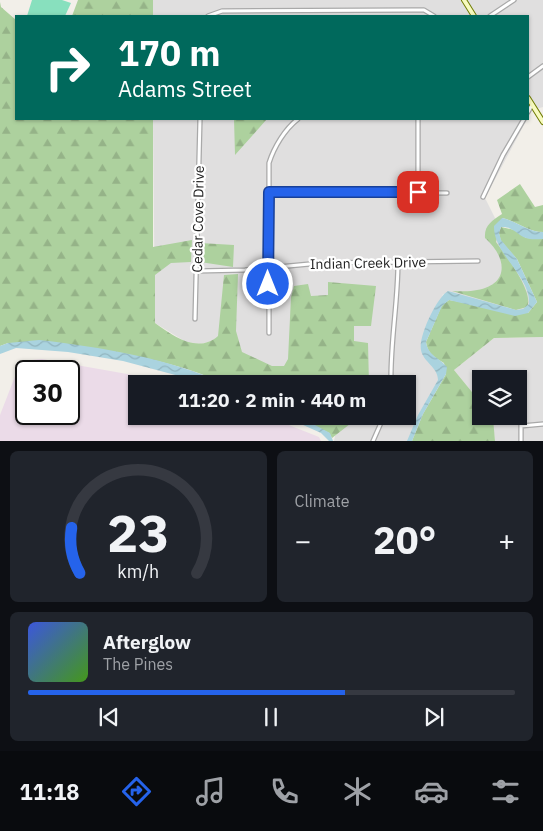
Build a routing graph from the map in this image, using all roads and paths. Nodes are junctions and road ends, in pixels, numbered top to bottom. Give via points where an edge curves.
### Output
1 (464, 0) edge
2 (514, 0) edge
3 (211, 15) edge
4 (432, 15) edge
5 (473, 15) edge
6 (492, 15) edge
7 (543, 66) edge
8 (529, 75) edge
9 (529, 100) edge
10 (532, 105) junction
11 (529, 110) edge
12 (200, 120) edge
13 (297, 120) edge
14 (418, 120) edge
15 (523, 120) edge
16 (543, 122) edge
17 (269, 192) junction
18 (418, 192) junction
19 (447, 193) dead end
20 (483, 197) dead end
21 (398, 262) junction
22 (478, 262) dead end
23 (268, 268) junction
24 (198, 271) junction
25 (196, 319) dead end
26 (269, 334) dead end
27 (391, 375) edge
28 (543, 424) edge
29 (380, 425) edge
30 (521, 426) joint
31 (373, 441) edge
32 (521, 441) edge

1 - 5 street
2 - 6 street
3 - 4 street via 222,11 424,10
7 - 8 street
9 - 10 street
10 - 11 street
10 - 16 street
12 - 24 street, Cedar Cove Drive
13 - 17 street via 272,154
14 - 18 street
15 - 20 street via 502,155
17 - 18 street
17 - 23 street
18 - 19 street
21 - 22 street, Indian Creek Drive
21 - 23 street, Indian Creek Drive via 320,263
21 - 27 street
23 - 24 street, Indian Creek Drive
23 - 26 street
24 - 25 street, Cedar Cove Drive
28 - 30 street
29 - 31 street
30 - 32 street

